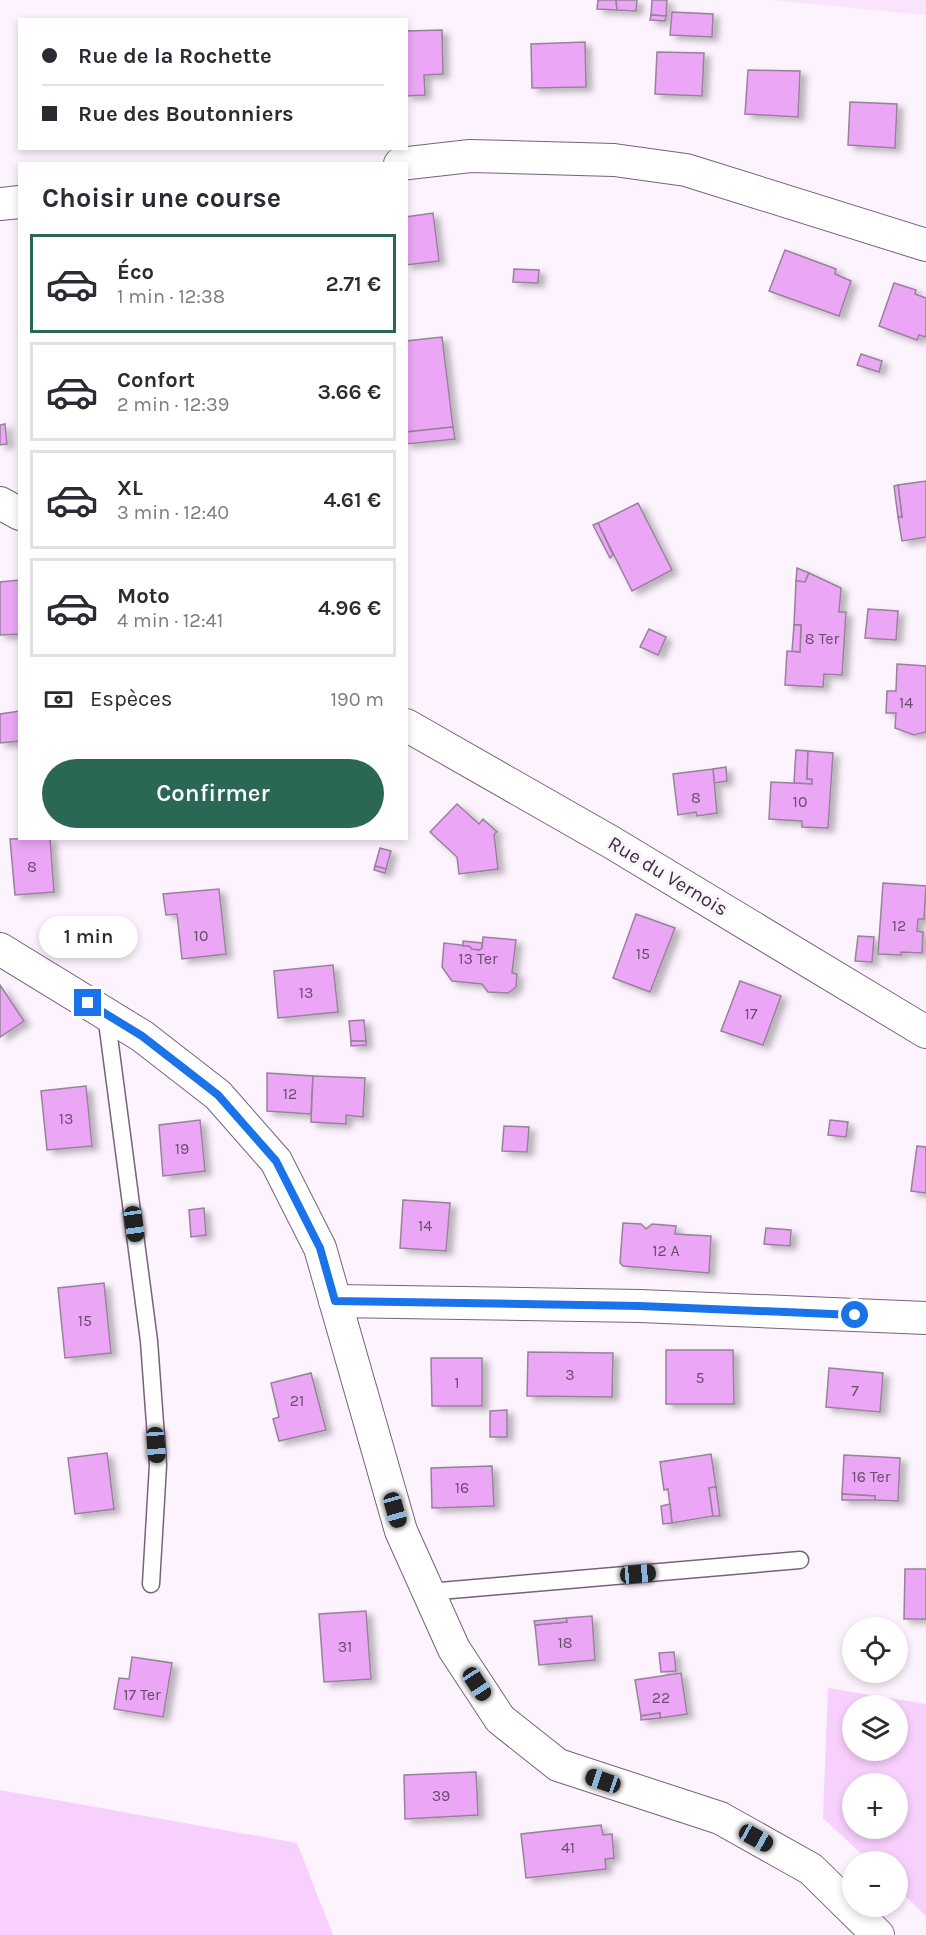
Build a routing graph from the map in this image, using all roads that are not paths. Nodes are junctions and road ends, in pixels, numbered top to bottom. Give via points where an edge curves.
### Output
1 (408, 163) edge
2 (18, 202) edge
3 (0, 204) edge
4 (926, 245) edge
5 (0, 503) edge
6 (18, 513) edge
7 (408, 726) edge
8 (0, 949) edge
9 (106, 1014) junction
10 (926, 1032) edge
11 (335, 1301) junction
12 (926, 1318) edge
13 (800, 1560) dead end
14 (151, 1584) dead end
15 (428, 1592) junction
16 (878, 1935) edge

1 - 4 street via 470,156 592,159 686,170
2 - 3 street
5 - 6 street
7 - 10 street, Rue du Vernois via 611,842
8 - 9 street
9 - 11 street via 142,1036 218,1095 276,1161 320,1248
9 - 14 lane via 150,1353 158,1466
11 - 12 street via 640,1306
11 - 15 street via 401,1532
13 - 15 lane
15 - 16 street via 454,1649 500,1719 558,1765 720,1818 811,1869

